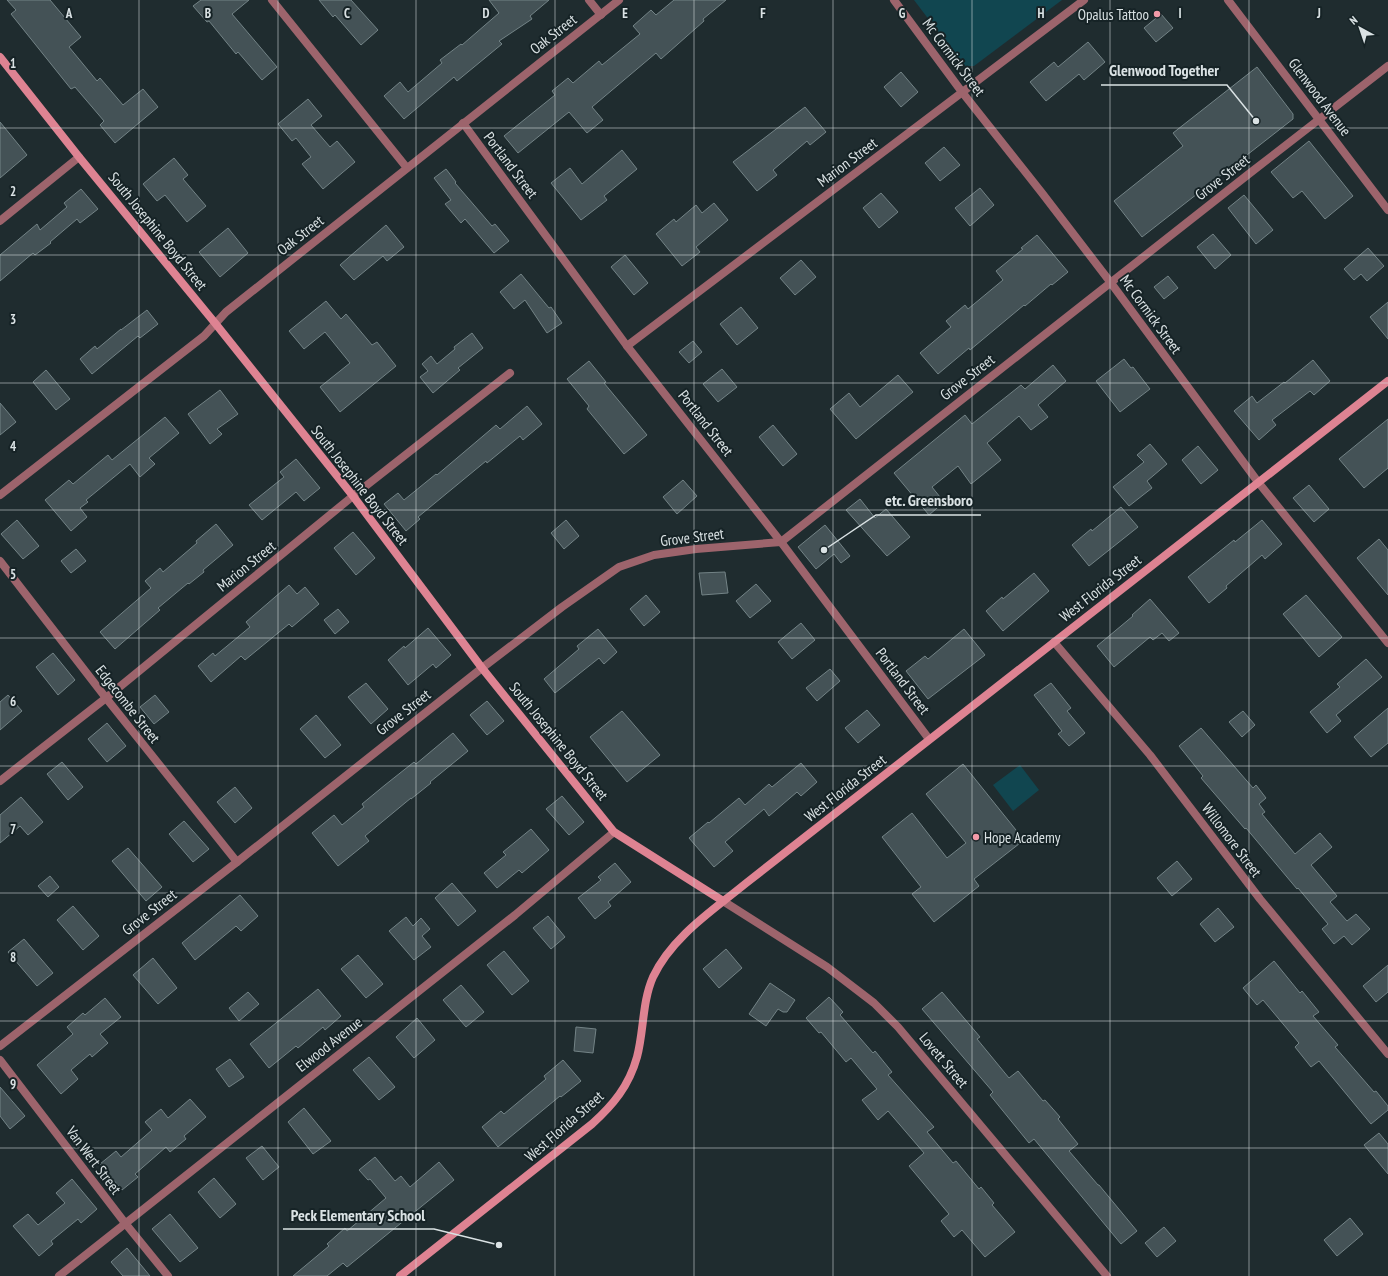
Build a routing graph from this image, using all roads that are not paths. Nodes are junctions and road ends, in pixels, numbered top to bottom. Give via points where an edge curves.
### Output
1 (272, 0) edge
2 (589, 0) edge
3 (619, 0) edge
4 (894, 0) edge
5 (1084, 0) edge
6 (1228, 0) edge
7 (600, 15) junction
8 (0, 56) edge
9 (1388, 66) edge
10 (962, 92) junction
11 (1319, 119) junction
12 (463, 123) junction
13 (79, 157) junction
14 (407, 168) junction
15 (1388, 210) edge
16 (0, 221) edge
17 (1111, 283) junction
18 (215, 323) junction
19 (627, 346) junction
20 (510, 373) dead end
21 (1388, 381) edge
22 (1258, 482) junction
23 (0, 494) edge
24 (353, 496) junction
25 (781, 542) junction
26 (0, 561) edge
27 (1054, 642) junction
28 (1388, 643) edge
29 (482, 668) junction
30 (106, 698) junction
31 (929, 739) junction
32 (0, 781) edge
33 (614, 832) junction
34 (237, 862) junction
35 (723, 901) junction
36 (0, 1046) edge
37 (1388, 1054) edge
38 (0, 1060) edge
39 (125, 1223) junction
40 (59, 1276) edge
41 (168, 1276) edge
42 (400, 1276) edge
43 (1107, 1276) edge

1 - 14 street
2 - 7 street
3 - 7 street, Oak Street
4 - 10 street, Mc Cormick Street
5 - 10 street, Marion Street
6 - 11 street, Glenwood Avenue
7 - 12 street, Oak Street
8 - 13 main road, South Josephine Boyd Street
9 - 11 street, Grove Street
10 - 17 street, Mc Cormick Street
10 - 19 street, Marion Street
11 - 15 street, Glenwood Avenue
11 - 17 street, Grove Street
12 - 14 street, Oak Street
12 - 19 street, Portland Street
13 - 16 street
13 - 18 main road, South Josephine Boyd Street
14 - 18 street, Oak Street
17 - 22 street, Mc Cormick Street
17 - 25 street, Grove Street
18 - 23 street, Oak Street via 204,336
18 - 24 main road, South Josephine Boyd Street
19 - 25 street, Portland Street
20 - 24 street, Marion Street
21 - 22 main road, West Florida Street
22 - 27 main road, West Florida Street
22 - 28 street, Mc Cormick Street
24 - 29 main road, South Josephine Boyd Street
24 - 30 street, Marion Street
25 - 29 street, Grove Street via 654,555 619,567
25 - 31 street, Portland Street
26 - 30 street, Edgecombe Street
27 - 31 main road, West Florida Street
27 - 37 street, Willomore Street via 1150,755 1260,899
29 - 33 main road, South Josephine Boyd Street
29 - 34 street, Grove Street
30 - 32 street, Marion Street
30 - 34 street, Edgecombe Street
31 - 35 main road, West Florida Street
33 - 35 main road, South Josephine Boyd Street
33 - 39 street, Elwood Avenue via 515,915
34 - 36 street, Grove Street
35 - 42 main road, West Florida Street via 681,938 667,954 653,978 645,1004 637,1057 626,1086 616,1100 592,1124
35 - 43 street, Lovett Street via 827,967 874,1003 898,1027
38 - 39 street, Van Wert Street
39 - 40 street, Elwood Avenue
39 - 41 street, Van Wert Street

